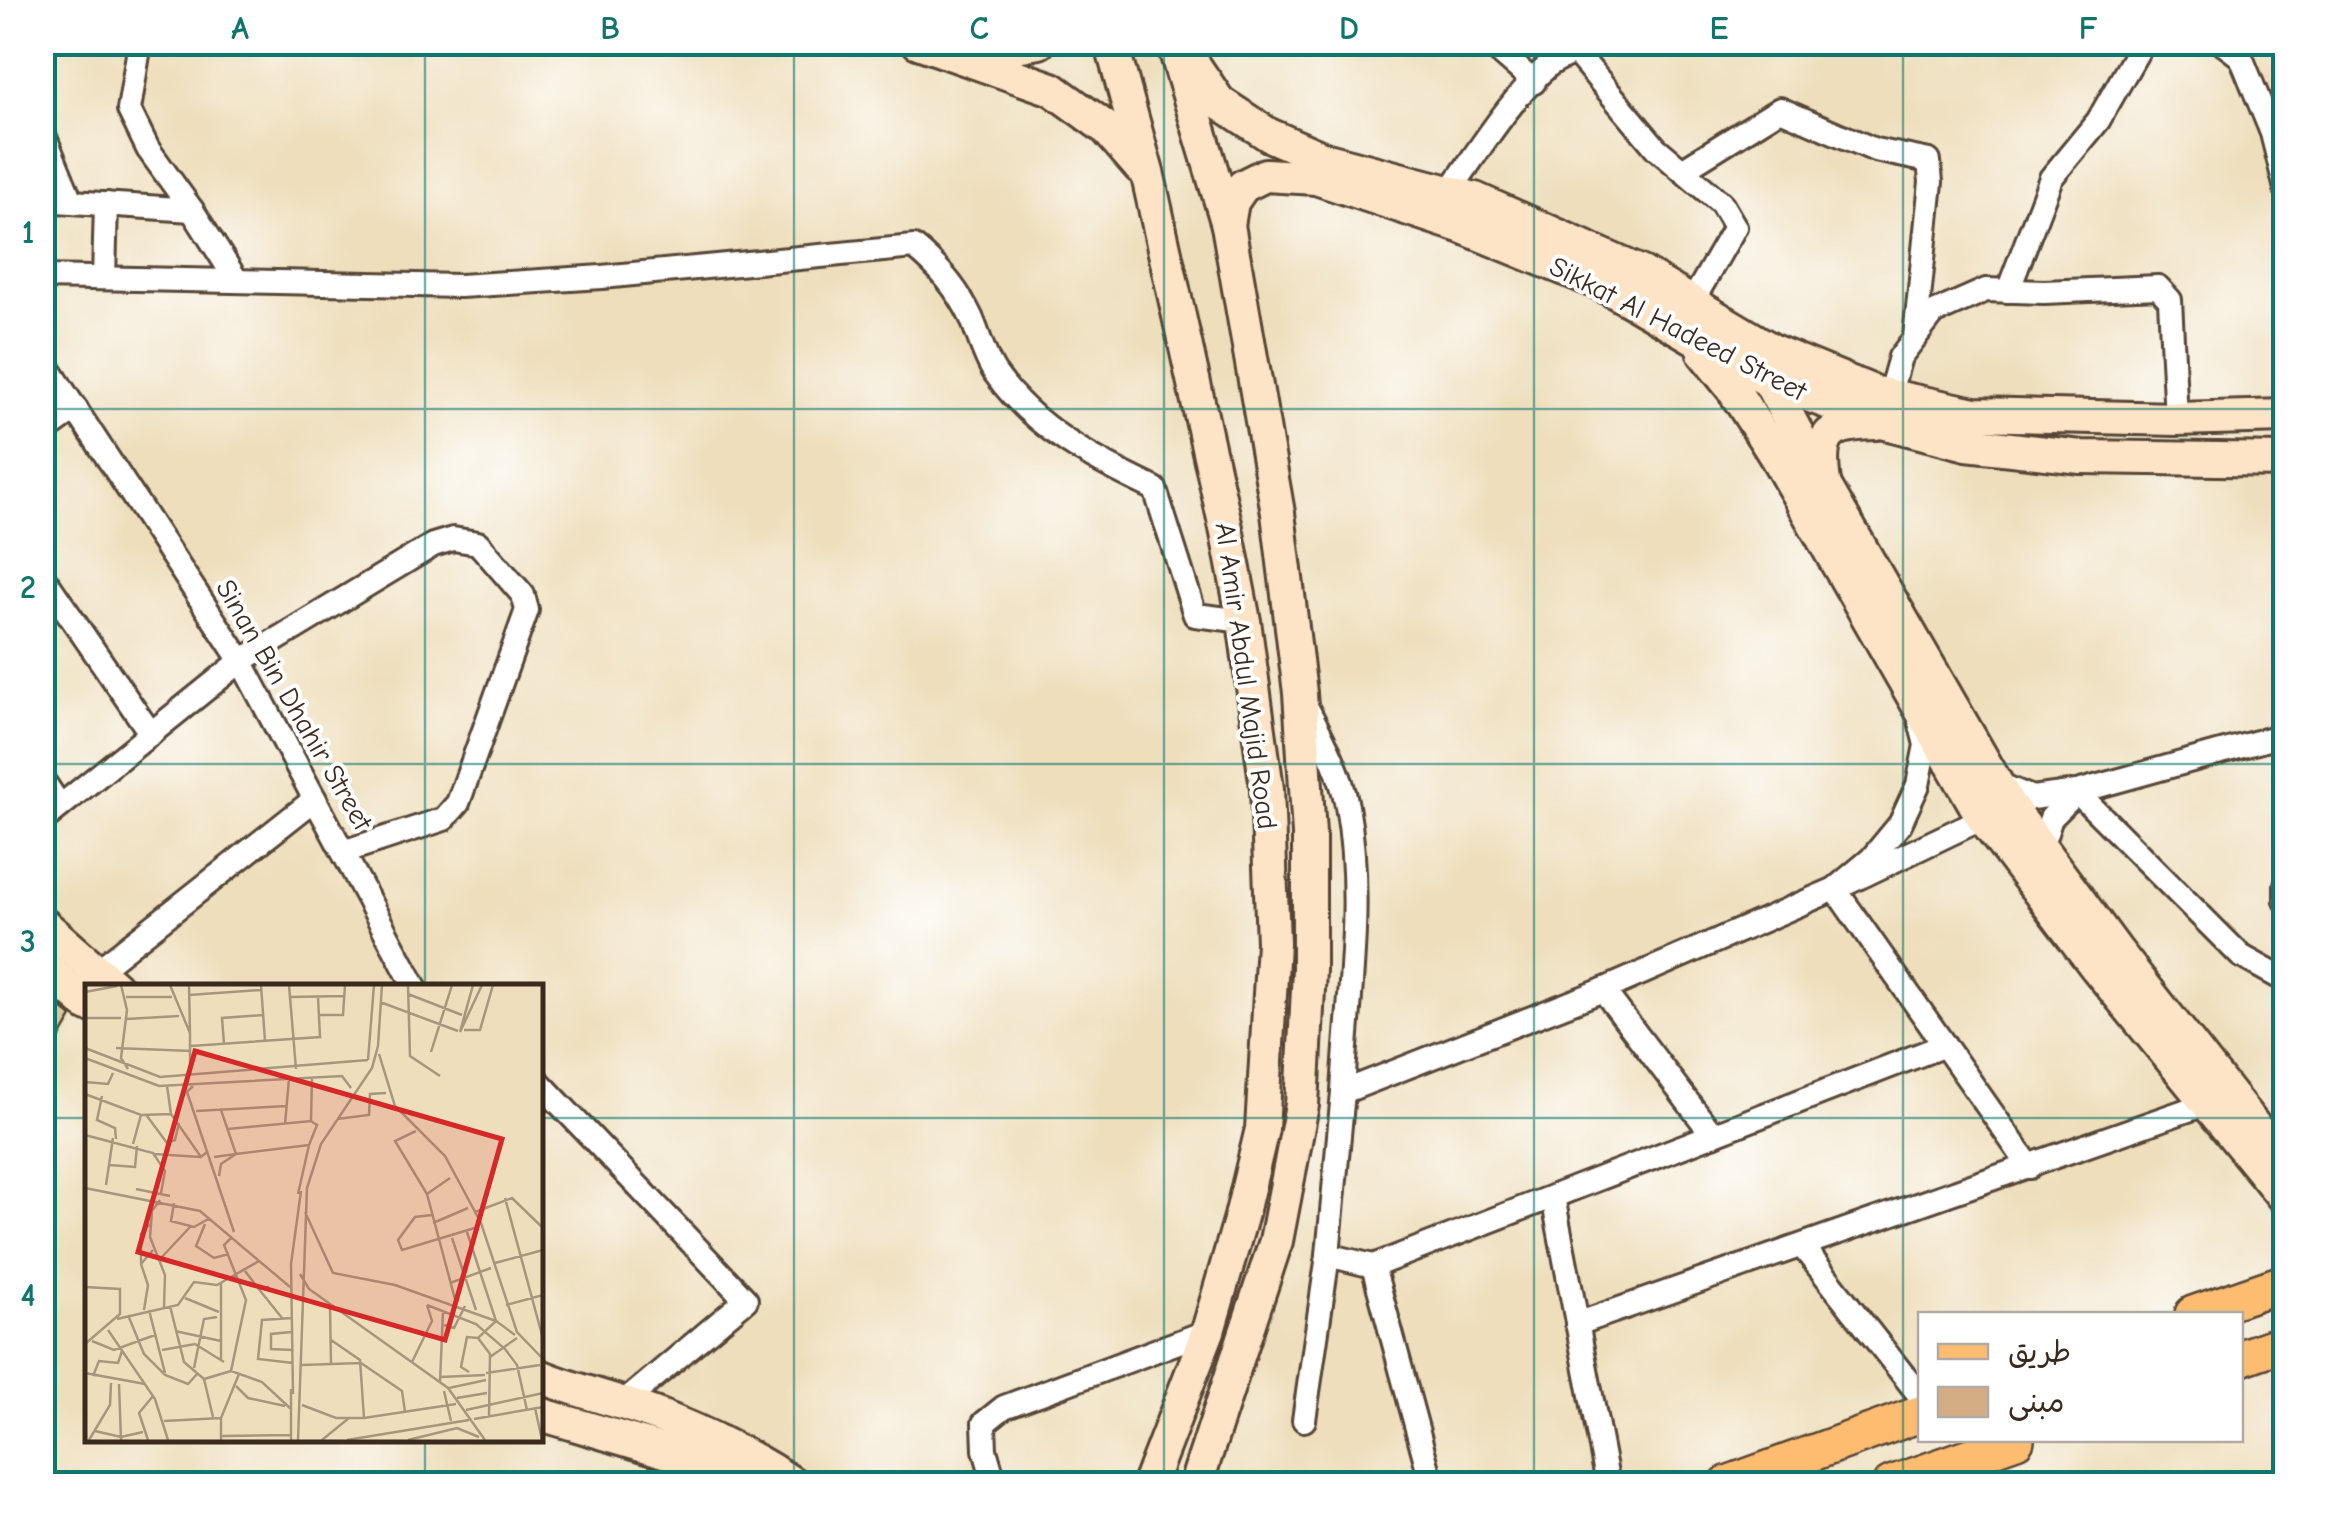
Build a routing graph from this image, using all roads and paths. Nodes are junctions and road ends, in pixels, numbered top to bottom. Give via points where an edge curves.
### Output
1 (140, 42) edge
2 (918, 42) edge
3 (994, 42) edge
4 (1038, 42) edge
5 (1111, 42) edge
6 (1177, 42) edge
7 (1488, 42) edge
8 (2143, 42) edge
9 (2222, 43) edge
10 (1577, 46) edge
11 (1534, 82) junction
12 (42, 130) edge
13 (1682, 170) junction
14 (1148, 176) junction
15 (2286, 189) edge
16 (1448, 192) junction
17 (42, 200) edge
18 (71, 201) junction
19 (106, 204) junction
20 (192, 210) junction
21 (1228, 225) junction
22 (42, 277) edge
23 (104, 278) junction
24 (237, 281) junction
25 (2008, 291) junction
26 (1692, 302) junction
27 (1915, 337) junction
28 (1692, 338) junction
29 (42, 358) edge
30 (1771, 366) junction
31 (76, 409) junction
32 (1886, 409) junction
33 (2283, 409) edge
34 (2176, 419) junction
35 (42, 433) edge
36 (2283, 460) edge
37 (1825, 486) junction
38 (2286, 494) edge
39 (42, 576) edge
40 (1244, 621) junction
41 (241, 661) junction
42 (1300, 694) junction
43 (1914, 698) junction
44 (150, 734) junction
45 (2286, 734) edge
46 (42, 779) edge
47 (1996, 783) junction
48 (2077, 792) junction
49 (315, 799) junction
50 (52, 814) edge
51 (1983, 818) junction
52 (2041, 848) junction
53 (343, 852) junction
54 (2286, 886) edge
55 (1835, 889) junction
56 (2286, 901) edge
57 (42, 922) edge
58 (42, 964) edge
59 (106, 979) edge
60 (2286, 982) edge
61 (413, 984) edge
62 (1603, 990) junction
63 (85, 1002) edge
64 (1945, 1045) junction
65 (542, 1085) edge
66 (1343, 1092) junction
67 (2206, 1104) junction
68 (1713, 1135) junction
69 (2030, 1166) junction
70 (2286, 1166) edge
71 (1553, 1197) junction
72 (2286, 1200) edge
73 (1802, 1246) junction
74 (1328, 1255) junction
75 (1373, 1266) junction
76 (2286, 1269) edge
77 (2286, 1282) edge
78 (2209, 1309) edge
79 (1577, 1324) junction
80 (1208, 1330) junction
81 (2286, 1342) edge
82 (2243, 1357) edge
83 (542, 1377) edge
84 (1918, 1393) edge
85 (621, 1406) junction
86 (542, 1415) edge
87 (1918, 1415) edge
88 (1304, 1420) dead end
89 (2010, 1442) edge
90 (748, 1484) edge
91 (793, 1484) edge
92 (996, 1484) edge
93 (1150, 1484) edge
94 (1196, 1484) edge
95 (1432, 1484) edge
96 (1608, 1484) edge
97 (1727, 1484) edge
98 (1891, 1484) edge

1 - 20 street via 129,110
2 - 14 main road via 1052,89 1106,128
3 - 4 main road
5 - 14 main road, Al Amir Abdul Majid Road
6 - 16 main road, Sikkat Al Hadeed Street via 1219,102 1269,134 1324,158
6 - 21 main road, Al Amir Abdul Majid Road
7 - 11 street
8 - 25 street via 2098,121 2052,178
9 - 15 street via 2241,56 2272,132
10 - 11 street
10 - 13 street via 1656,148
11 - 16 street
12 - 18 street
13 - 26 street via 1722,203 1735,227
13 - 27 street via 1780,109 1875,150 1930,161
14 - 40 main road, Al Amir Abdul Majid Road
16 - 26 main road, Sikkat Al Hadeed Street via 1642,273
17 - 18 street
18 - 19 street
19 - 20 street
19 - 23 street
20 - 24 street
21 - 28 main road, Sikkat Al Hadeed Street via 1243,186 1265,176 1316,178 1460,226 1602,284
21 - 42 main road, Al Amir Abdul Majid Road via 1278,513
22 - 23 street
23 - 24 street
24 - 40 street via 460,286 914,246 940,267 970,314 993,371 1022,406 1062,441 1154,488 1195,615
25 - 27 street via 1986,290 1934,313
25 - 34 street via 2158,287 2170,300
26 - 30 main road, Sikkat Al Hadeed Street
27 - 32 street via 1900,357
28 - 30 main road, Sikkat Al Hadeed Street
28 - 43 main road via 1778,460
29 - 31 street, Sinan Bin Dhahir Street
30 - 32 main road, Sikkat Al Hadeed Street
30 - 37 main road
31 - 35 street
31 - 41 street, Sinan Bin Dhahir Street
32 - 34 main road, Sikkat Al Hadeed Street
32 - 36 main road, Sikkat Al Hadeed Street via 1966,444 2081,457
32 - 37 main road via 1826,436 1820,452
33 - 34 main road, Sikkat Al Hadeed Street
36 - 38 street
37 - 47 main road
39 - 44 street
40 - 80 main road, Al Amir Abdul Majid Road via 1267,790 1269,1035 1262,1129
41 - 44 street
41 - 49 street, Sinan Bin Dhahir Street
41 - 53 street via 432,545 453,540 478,543 523,595 527,610 458,804 444,818
42 - 66 street via 1346,802 1354,862
42 - 94 main road, Al Amir Abdul Majid Road via 1309,834 1302,1105 1276,1241
43 - 51 main road
43 - 55 street via 1926,745 1918,785 1900,824
44 - 50 street
45 - 48 street
46 - 50 street
47 - 48 street via 2032,798
47 - 52 main road
48 - 52 street via 2050,818
48 - 60 street via 2241,956
49 - 53 street, Sinan Bin Dhahir Street
49 - 59 street
51 - 55 street
51 - 67 main road
52 - 70 main road
53 - 61 street, Sinan Bin Dhahir Street
54 - 56 street
55 - 62 street
55 - 64 street
57 - 59 main road
58 - 63 main road
62 - 66 street
62 - 68 street
64 - 68 street
64 - 69 street
65 - 85 street via 746,1300
66 - 74 street
67 - 69 street
67 - 72 main road
68 - 71 street
69 - 73 street
71 - 75 street
71 - 79 street
73 - 79 street
73 - 84 street
74 - 75 street
74 - 88 street
75 - 95 street
76 - 78 main road
77 - 78 main road
79 - 96 street
80 - 92 street via 1004,1406 984,1424
80 - 93 main road, Al Amir Abdul Majid Road
81 - 82 main road
83 - 85 main road
85 - 91 main road via 665,1418
86 - 90 main road via 678,1455
87 - 97 main road
89 - 98 main road

